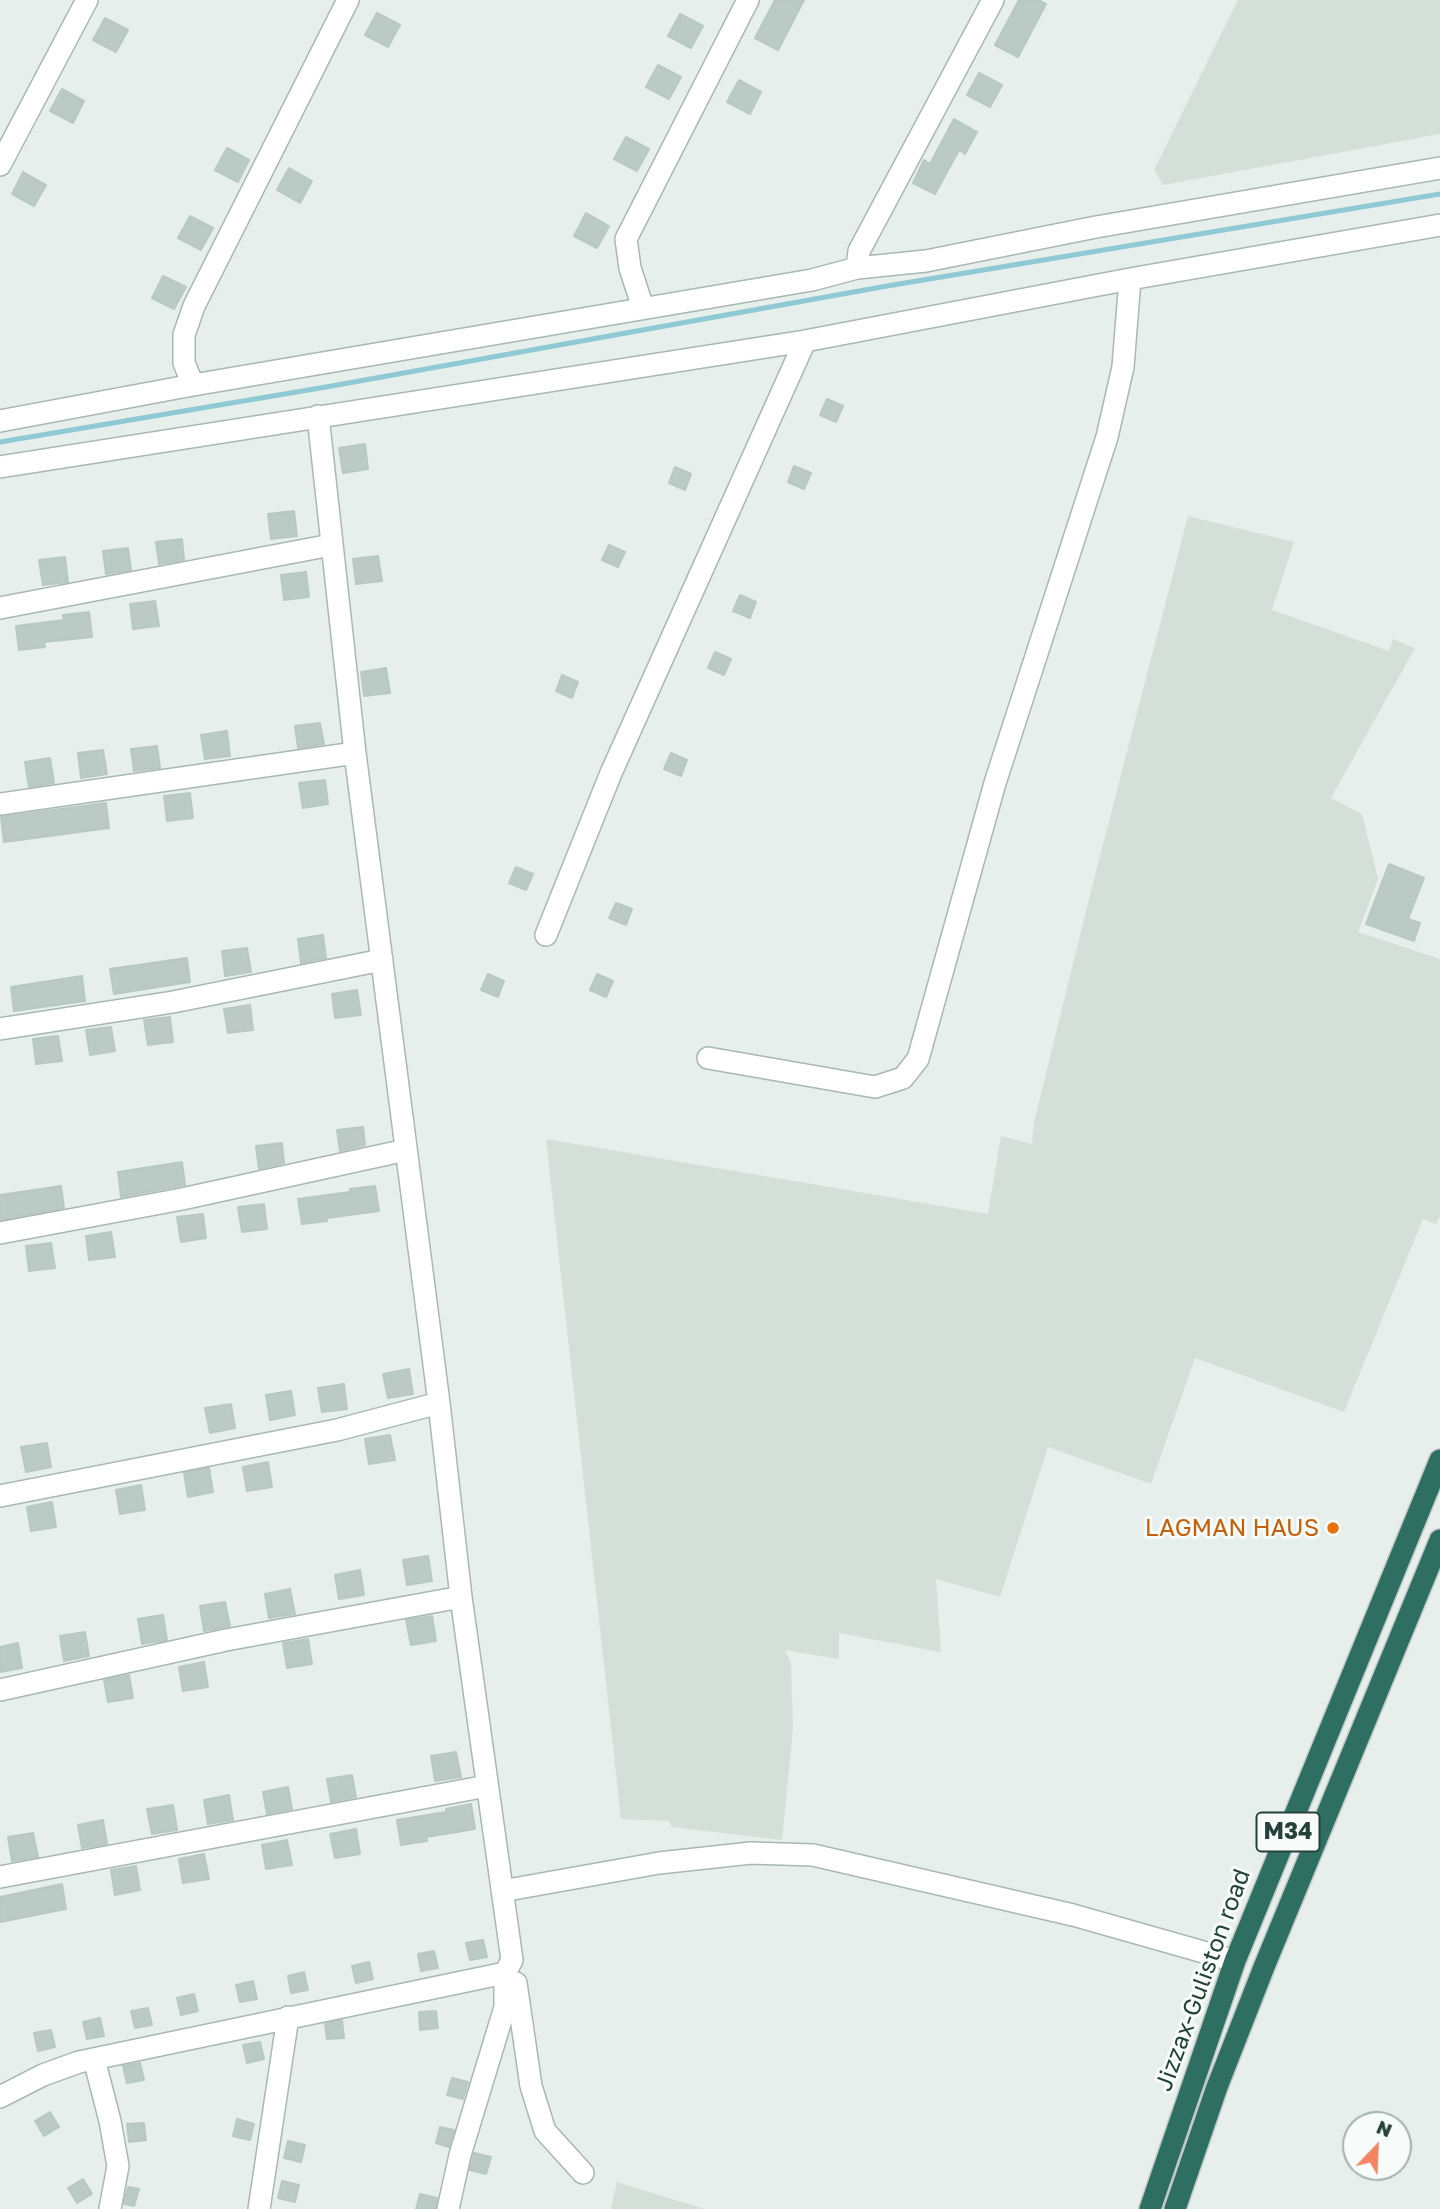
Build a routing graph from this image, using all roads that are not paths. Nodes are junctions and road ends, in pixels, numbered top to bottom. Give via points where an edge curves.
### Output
1 (87, 0) edge
2 (348, 0) edge
3 (748, 0) edge
4 (993, 0) edge
5 (0, 165) edge
6 (1440, 168) edge
7 (1440, 225) edge
8 (857, 268) junction
9 (1130, 279) junction
10 (643, 308) junction
11 (805, 341) junction
12 (192, 385) junction
13 (318, 416) junction
14 (0, 421) edge
15 (0, 467) edge
16 (331, 545) junction
17 (0, 608) edge
18 (355, 752) junction
19 (0, 804) edge
20 (546, 935) dead end
21 (382, 960) junction
22 (0, 1029) edge
23 (708, 1058) dead end
24 (406, 1150) junction
25 (0, 1233) edge
26 (439, 1403) junction
27 (1440, 1460) edge
28 (0, 1496) edge
29 (1440, 1541) edge
30 (461, 1597) junction
31 (0, 1690) edge
32 (487, 1786) junction
33 (0, 1877) edge
34 (502, 1891) junction
35 (1235, 1961) junction
36 (509, 1967) junction
37 (288, 2017) junction
38 (94, 2059) junction
39 (0, 2097) edge
40 (583, 2173) dead end
41 (110, 2209) edge
42 (259, 2209) edge
43 (448, 2209) edge
44 (1150, 2209) edge
45 (1175, 2209) edge

1 - 5 street
2 - 12 street via 194,306 184,335 184,363
3 - 10 street via 626,239
4 - 8 street via 859,251
6 - 8 street via 926,261
7 - 9 street
8 - 10 street via 812,280
9 - 11 street
9 - 23 street via 1123,368 1107,437 995,783 918,1059 903,1078 875,1087
10 - 12 street
11 - 13 street
11 - 20 street via 611,773
12 - 14 street
13 - 15 street
13 - 16 street
16 - 17 street
16 - 18 street
18 - 19 street
18 - 21 street
21 - 22 street via 173,1002
21 - 24 street
24 - 25 street
24 - 26 street
26 - 28 street via 337,1430
26 - 30 street
27 - 35 highway, Jizzax-Guliston road / M34
29 - 45 highway, Jizzax-Guliston road / M34 via 1264,1967
30 - 31 street via 226,1640
30 - 32 street
32 - 33 street
32 - 34 street
34 - 35 street via 659,1863 751,1853 813,1855 1073,1915
34 - 36 street
35 - 44 highway, Jizzax-Guliston road / M34
36 - 37 street
36 - 40 street via 531,2086 545,2131
36 - 43 street via 505,2007
37 - 38 street
37 - 42 street
38 - 39 street via 43,2075
38 - 41 street via 118,2166

